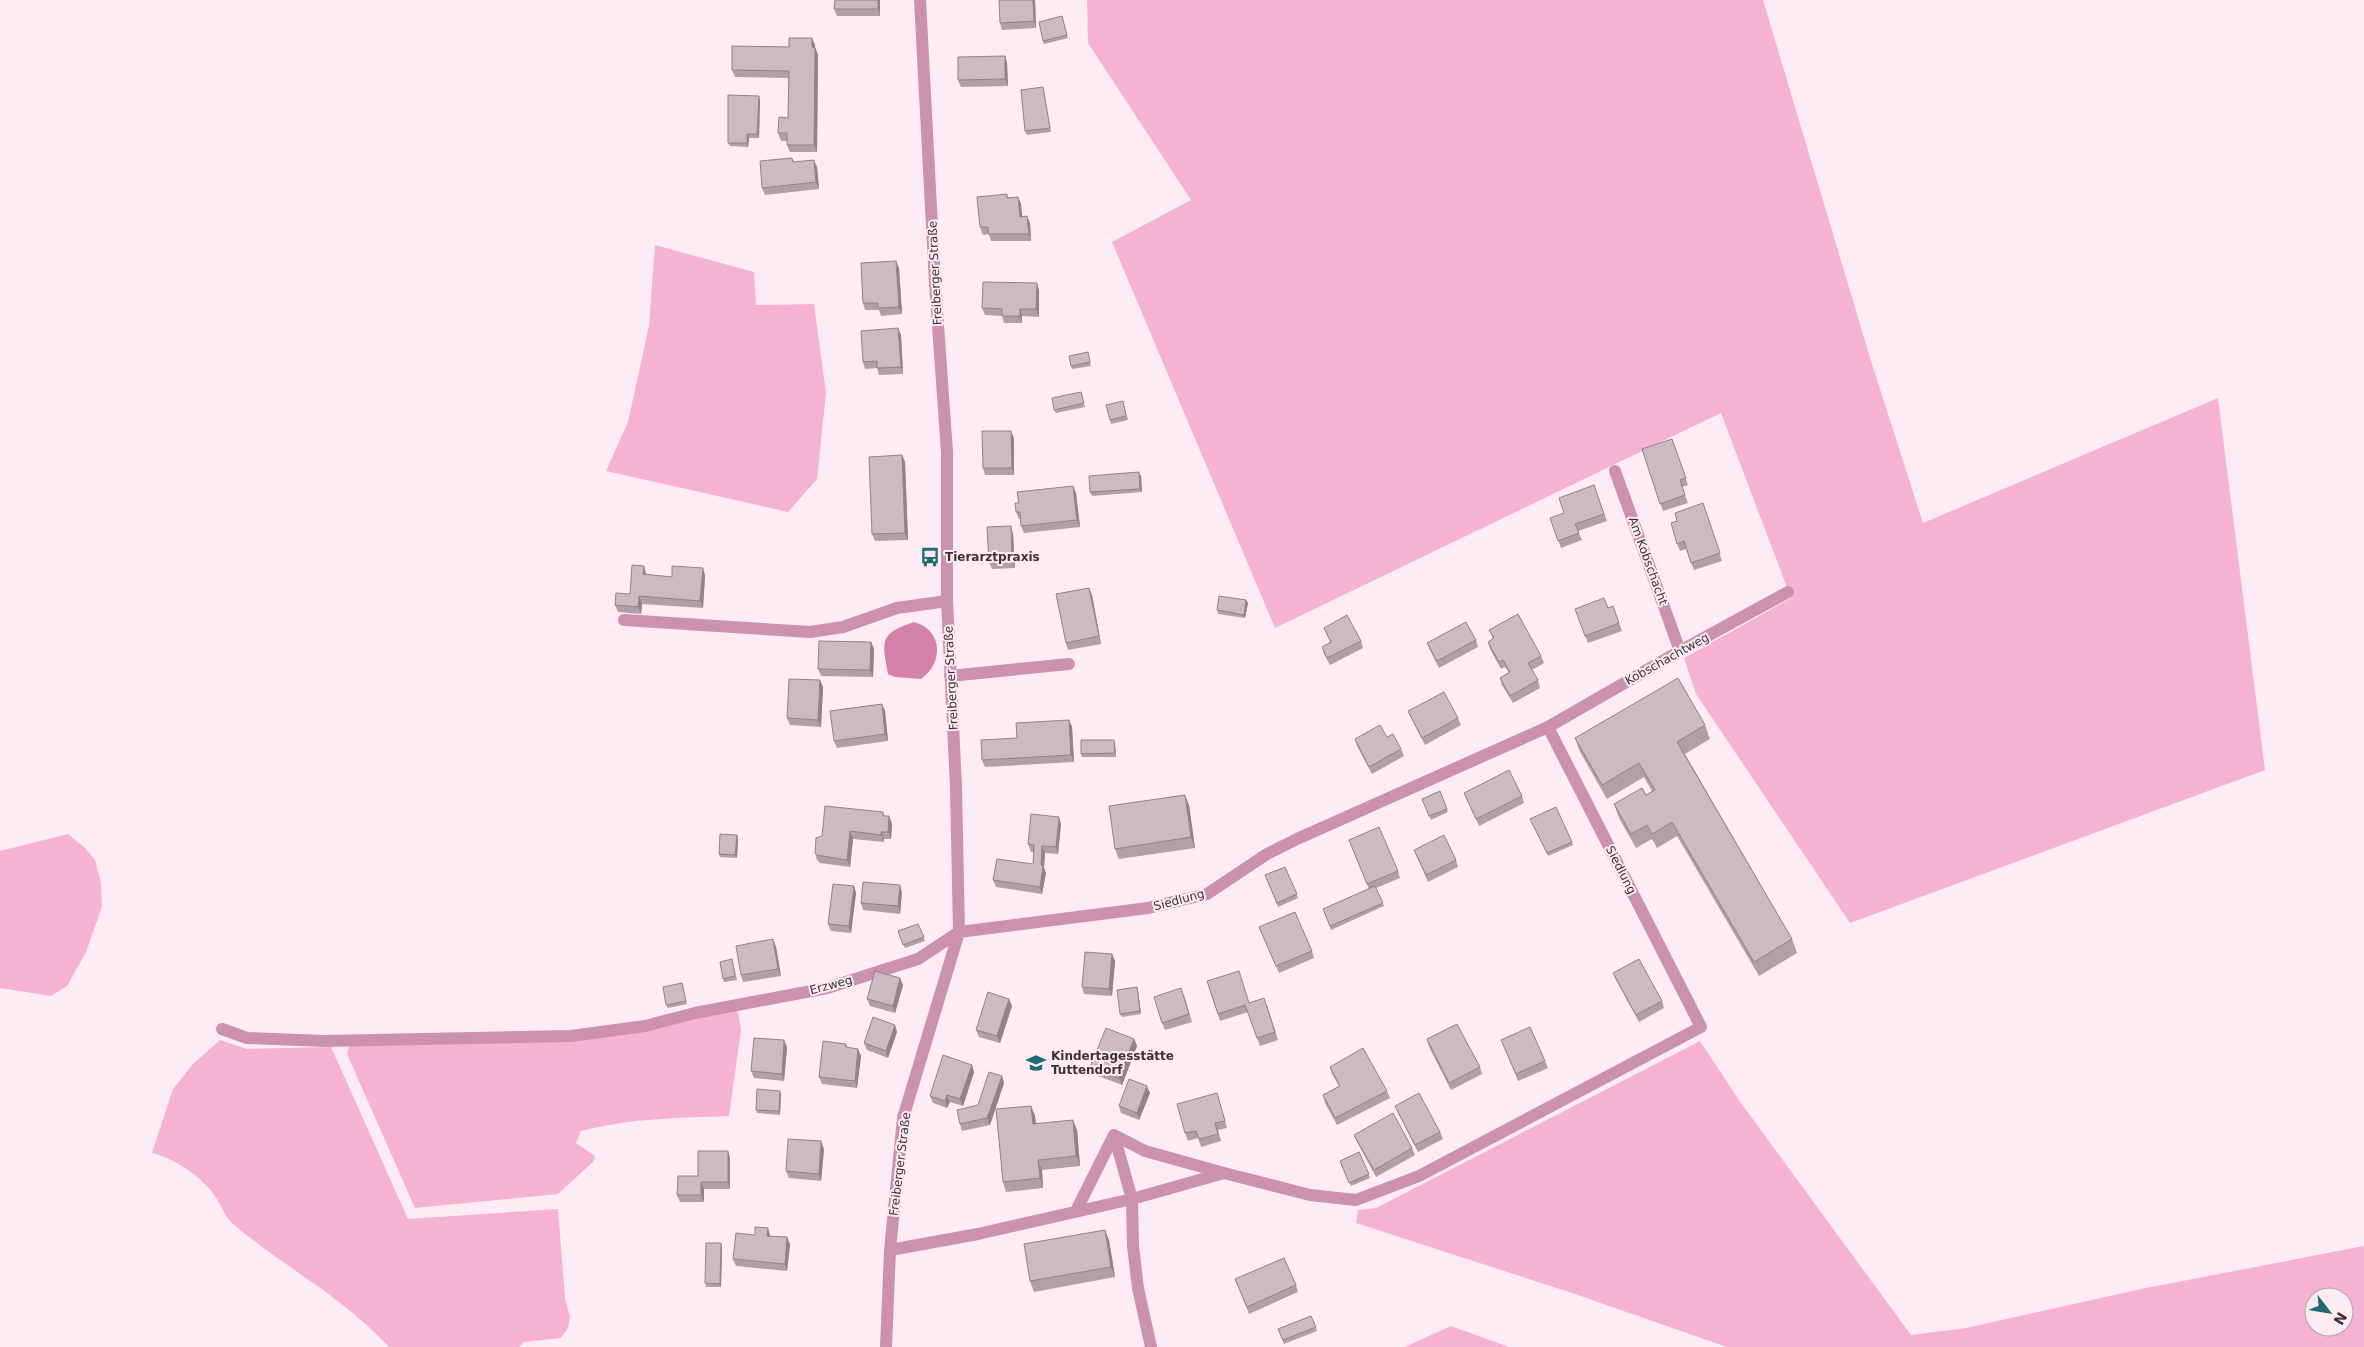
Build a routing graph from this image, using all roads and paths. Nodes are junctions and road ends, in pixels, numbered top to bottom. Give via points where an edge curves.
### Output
1 (920, 0) edge
2 (1615, 471) dead end
3 (1788, 592) dead end
4 (947, 601) junction
5 (624, 620) dead end
6 (1680, 651) junction
7 (1069, 664) dead end
8 (950, 676) junction
9 (1548, 727) junction
10 (959, 932) junction
11 (222, 1029) dead end
12 (1114, 1136) junction
13 (1224, 1173) junction
14 (1132, 1199) junction
15 (1076, 1211) junction
16 (890, 1250) junction
17 (886, 1347) edge
18 (1151, 1347) edge

1 - 4 street, Freiberger Straße via 947,452
2 - 6 street, Am Kobschacht
3 - 6 street, Kobschachtweg
4 - 5 street via 897,608 844,627 810,632
4 - 8 street, Freiberger Straße
6 - 9 street, Kobschachtweg
7 - 8 street
8 - 10 street, Freiberger Straße
9 - 10 street, Siedlung via 1297,839 1207,894 1148,908
9 - 13 street, Siedlung via 1701,1027 1419,1176 1356,1200 1310,1195
10 - 11 street, Erzweg via 918,960 827,988 695,1012 645,1026 572,1036 275,1040 247,1038
10 - 16 street, Freiberger Straße via 903,1118
12 - 13 street via 1145,1151
12 - 14 street
12 - 15 street
13 - 14 street
14 - 15 street
14 - 18 street via 1138,1288
15 - 16 street
16 - 17 street, Freiberger Straße

